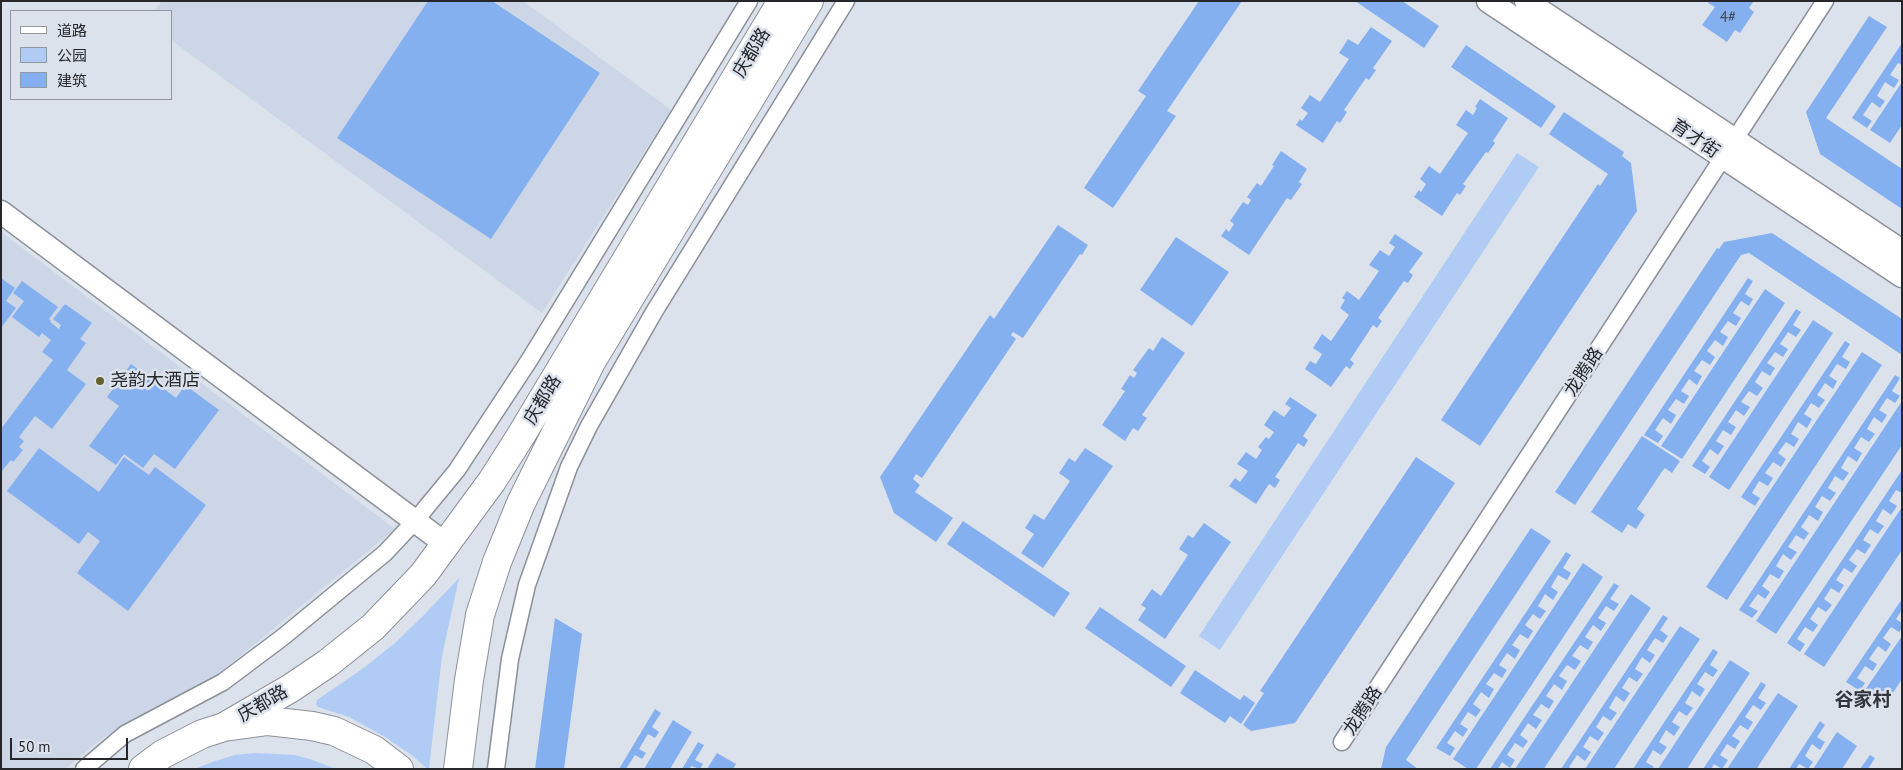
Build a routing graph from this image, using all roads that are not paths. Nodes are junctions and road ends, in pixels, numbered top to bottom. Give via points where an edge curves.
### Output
1 (749, 1) edge
2 (782, 1) edge
3 (809, 1) edge
4 (846, 1) edge
5 (1488, 1) edge
6 (1526, 1) edge
7 (1825, 1) edge
8 (1729, 149) junction
9 (1, 212) edge
10 (1902, 251) edge
11 (1902, 276) edge
12 (415, 521) junction
13 (447, 545) junction
14 (224, 727) junction
15 (1342, 742) dead end
16 (84, 769) edge
17 (143, 769) edge
18 (399, 769) edge
19 (458, 769) edge
20 (496, 769) edge

1 - 12 street via 530,359 457,470
2 - 13 highway, 庆都路 via 520,437
3 - 19 highway, 庆都路 via 592,362 521,503 480,615 468,680
4 - 20 street via 654,312 593,418 569,467 527,585 510,659
5 - 8 street, 育才街
6 - 8 street, 育才街
7 - 8 street, 龙腾路
8 - 10 street, 育才街
8 - 11 street, 育才街
8 - 15 street, 龙腾路
9 - 12 street
12 - 13 street
12 - 16 street via 385,553 283,637 222,682 125,734
13 - 14 highway, 庆都路 via 411,589 350,646 290,688
14 - 17 highway via 182,743
14 - 18 highway via 268,721 312,726 355,740

